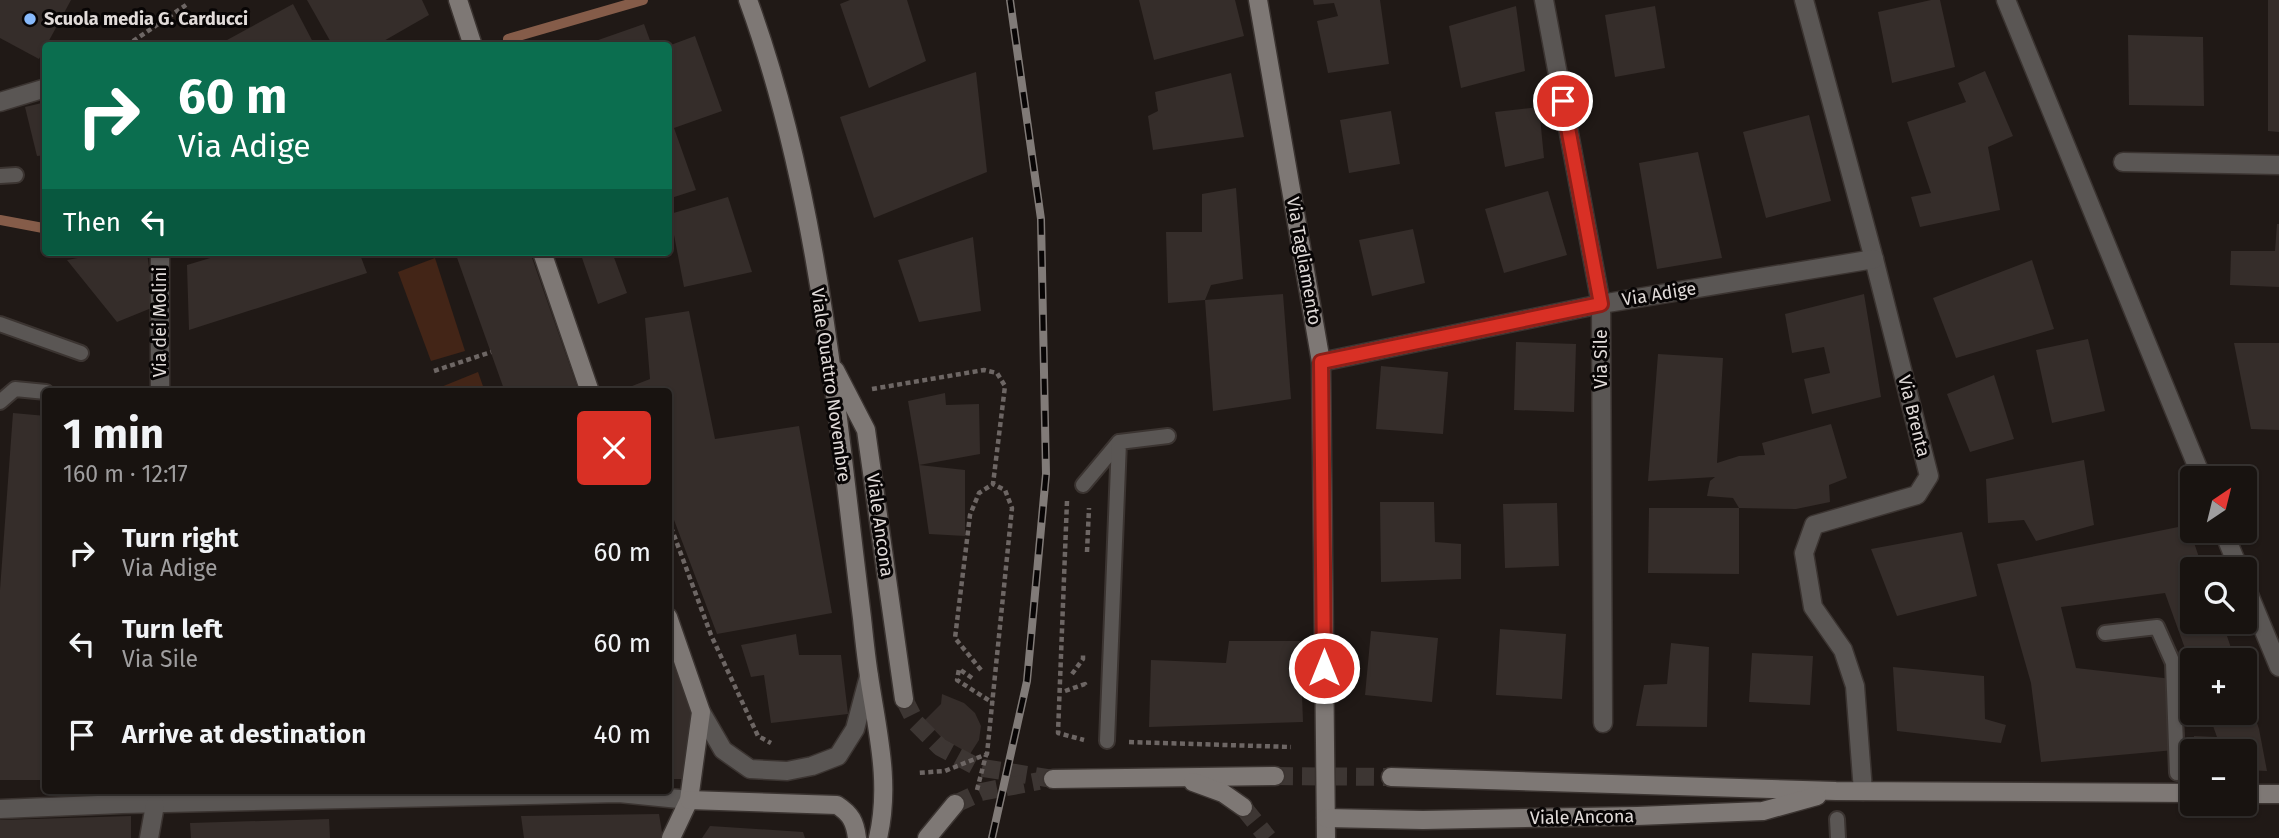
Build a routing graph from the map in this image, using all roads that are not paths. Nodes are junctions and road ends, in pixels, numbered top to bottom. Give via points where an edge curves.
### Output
1 (458, 0) edge
2 (1258, 0) edge
3 (1544, 0) edge
4 (1804, 0) edge
5 (2006, 0) edge
6 (750, 6) edge
7 (472, 42) edge
8 (42, 89) edge
9 (0, 102) edge
10 (2123, 162) dead end
11 (2279, 165) edge
12 (16, 175) dead end
13 (0, 176) edge
14 (160, 256) edge
15 (543, 256) edge
16 (1874, 259) junction
17 (1601, 304) junction
18 (0, 324) edge
19 (81, 353) dead end
20 (830, 360) junction
21 (1321, 362) junction
22 (160, 388) edge
23 (589, 388) edge
24 (42, 391) edge
25 (0, 402) edge
26 (1168, 436) dead end
27 (1119, 442) junction
28 (2197, 466) edge
29 (1083, 485) road end
30 (2257, 614) edge
31 (672, 629) edge
32 (2105, 633) dead end
33 (2279, 667) edge
34 (869, 676) junction
35 (904, 699) tunnel mouth
36 (701, 712) junction
37 (1603, 723) dead end
38 (1107, 741) road end
39 (2177, 773) dead end
40 (1275, 776) tunnel mouth
41 (1180, 777) junction
42 (1391, 777) tunnel mouth
43 (1053, 779) tunnel mouth
44 (1836, 791) junction
45 (1863, 791) junction
46 (2180, 793) edge
47 (580, 794) edge
48 (629, 794) edge
49 (2257, 794) edge
50 (2279, 794) edge
51 (123, 798) edge
52 (689, 800) junction
53 (956, 804) tunnel mouth
54 (155, 805) junction
55 (1243, 807) tunnel mouth
56 (0, 809) edge
57 (1326, 818) junction
58 (1838, 819) dead end
59 (149, 838) edge
60 (671, 838) edge
61 (857, 838) edge
62 (878, 838) edge
63 (928, 838) edge
64 (1326, 838) edge
65 (1838, 838) edge

1 - 7 main road
2 - 21 main road, Via Tagliamento
3 - 17 street, Via Sile
4 - 16 street, Via Brenta
5 - 28 street
6 - 20 main road, Viale Quattro Novembre via 766,50 808,223
8 - 9 street
10 - 11 street
12 - 13 lane
14 - 22 street, Via dei Molini
15 - 23 main road
16 - 17 street, Via Adige
16 - 45 street, Via Brenta via 1929,476 1917,495 1814,525 1804,553 1813,607 1843,650 1855,686
17 - 21 street, Via Adige
17 - 37 street, Via Sile
18 - 19 lane
20 - 34 main road, Viale Quattro Novembre
20 - 35 main road, Viale Ancona via 866,430
21 - 57 main road, Via Tagliamento
24 - 25 lane via 15,388
26 - 27 lane
27 - 29 lane
27 - 38 lane
30 - 33 street
31 - 36 main road
32 - 39 lane via 2157,627 2173,663
34 - 36 street via 855,729 838,756 812,766 788,771 750,769 723,750
34 - 62 main road, Viale Quattro Novembre via 885,776
36 - 52 main road
40 - 41 main road
41 - 43 main road
41 - 55 main road via 1223,793
42 - 44 main road, Viale Ancona
44 - 45 main road, Viale Ancona
44 - 57 main road, Viale Ancona via 1763,811 1423,820
45 - 46 main road, Viale Ancona
47 - 54 street
48 - 52 street
49 - 50 main road
51 - 54 street
51 - 56 street
52 - 60 main road
52 - 61 main road via 837,805 850,814
53 - 63 main road
54 - 59 street
57 - 64 main road, Via Tagliamento
58 - 65 lane

